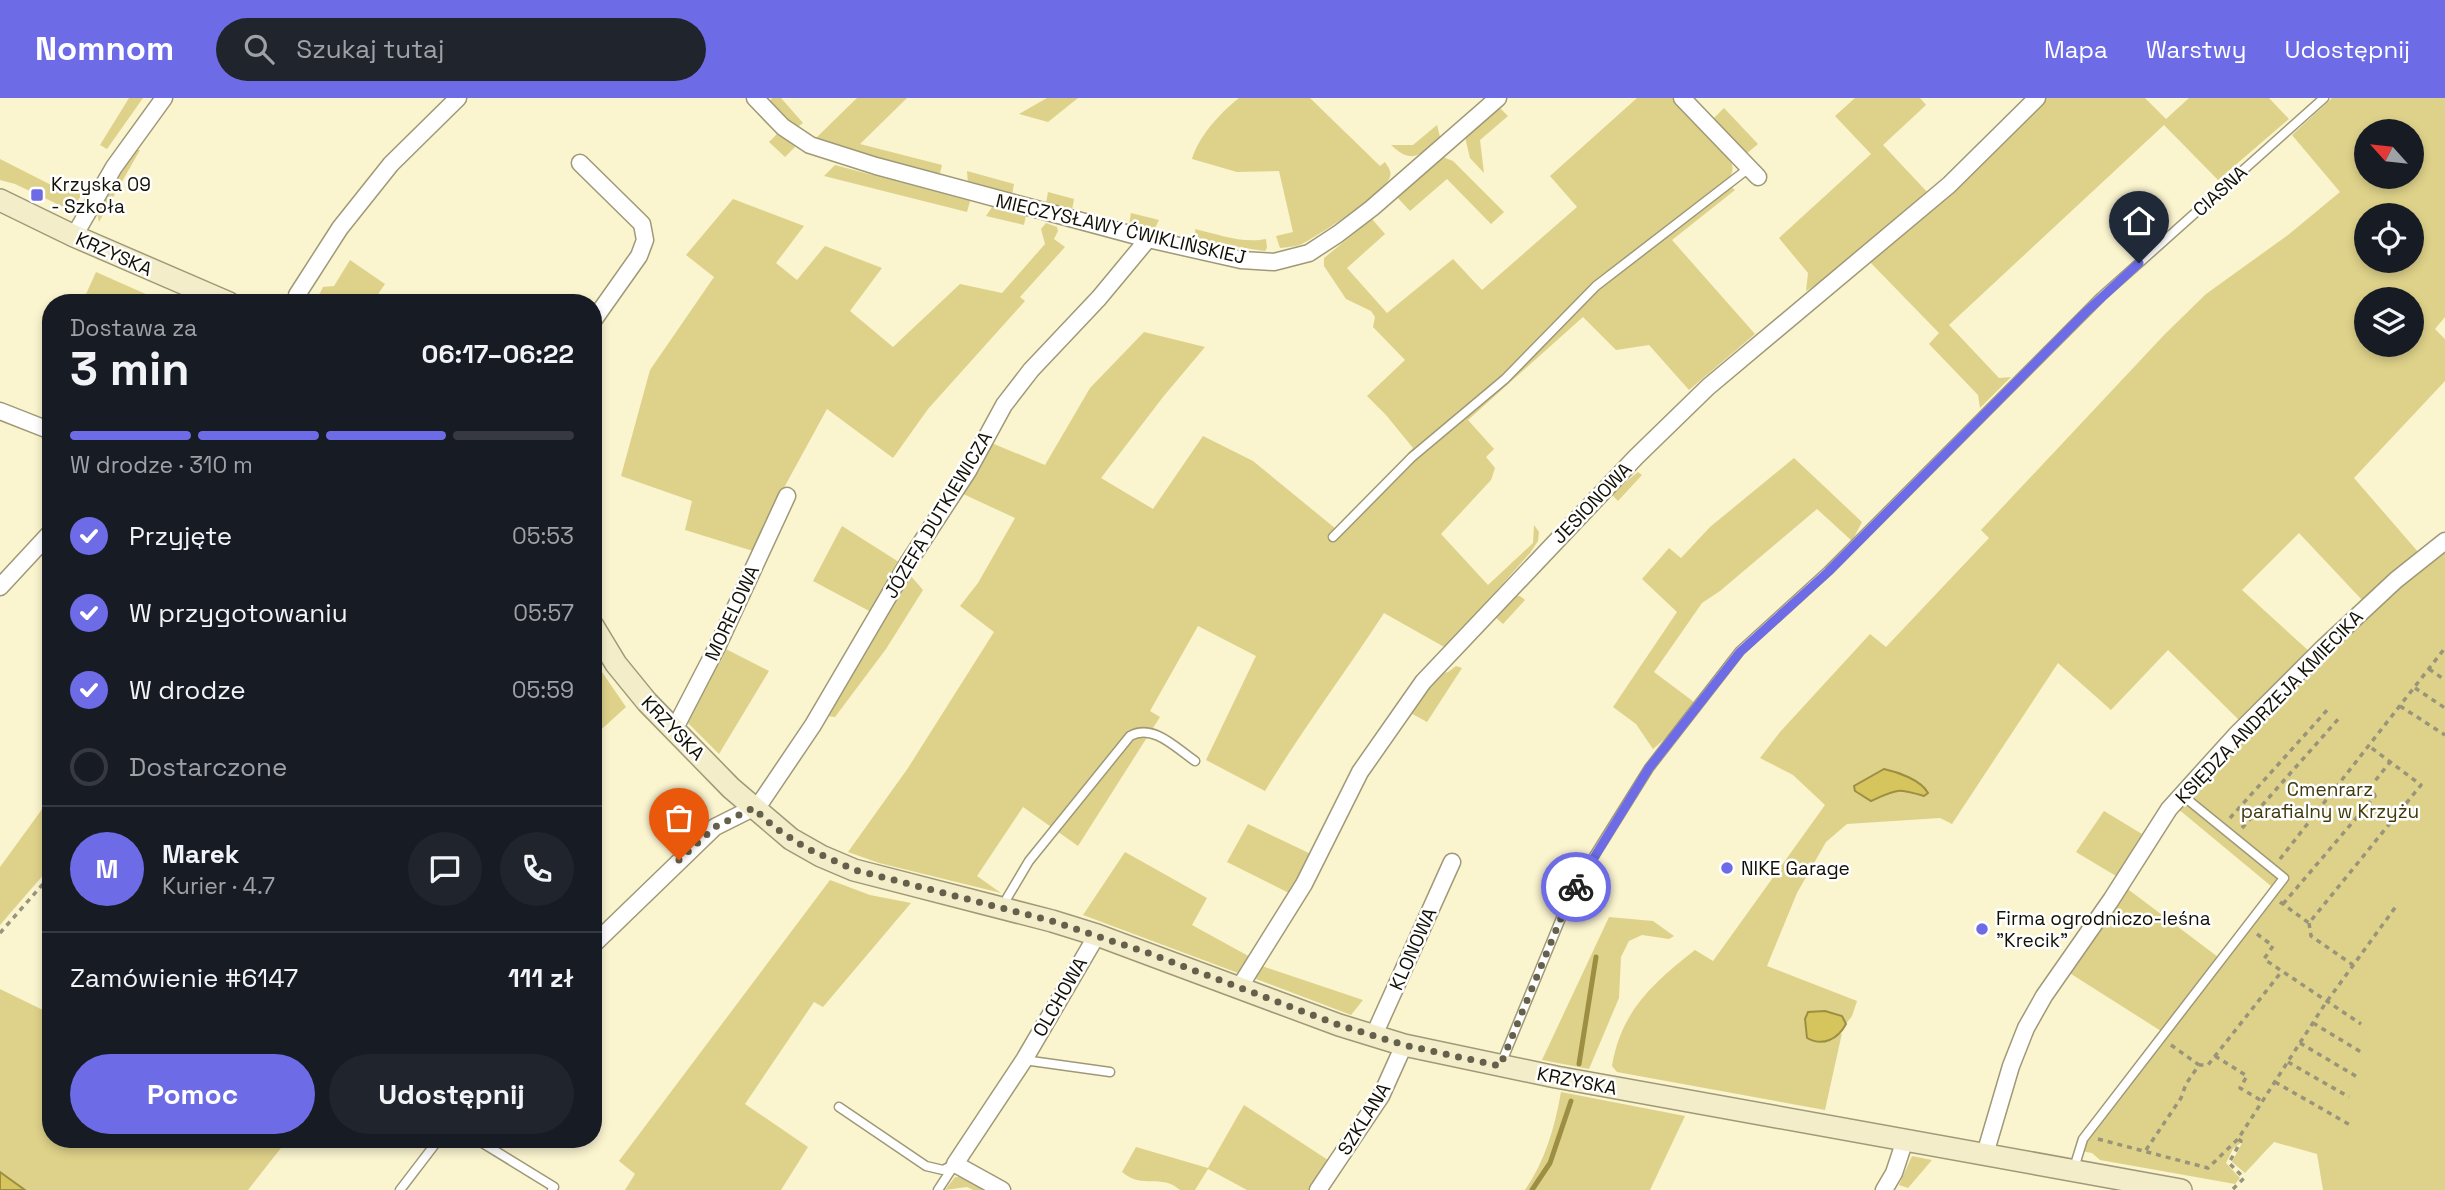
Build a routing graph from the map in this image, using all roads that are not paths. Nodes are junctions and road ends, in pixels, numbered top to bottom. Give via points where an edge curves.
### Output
1 (164, 98) edge
2 (458, 98) edge
3 (755, 98) edge
4 (1498, 98) edge
5 (1682, 98) edge
6 (2037, 98) edge
7 (2324, 98) edge
8 (580, 163) dead end
9 (1753, 172) joint
10 (0, 200) edge
11 (74, 236) junction
12 (1148, 239) junction
13 (208, 294) edge
14 (299, 294) edge
15 (602, 308) edge
16 (0, 411) edge
17 (42, 427) edge
18 (787, 496) dead end
19 (1333, 537) dead end
20 (2445, 541) edge
21 (42, 543) edge
22 (0, 587) edge
23 (602, 641) edge
24 (674, 730) junction
25 (1195, 761) dead end
26 (2181, 795) junction
27 (753, 808) junction
28 (1452, 862) dead end
29 (1005, 908) junction
30 (1097, 935) junction
31 (602, 936) edge
32 (1240, 988) junction
33 (1374, 1035) junction
34 (1404, 1045) junction
35 (1024, 1060) junction
36 (1500, 1066) junction
37 (1110, 1072) dead end
38 (839, 1107) dead end
39 (1905, 1140) junction
40 (432, 1148) edge
41 (491, 1148) edge
42 (1985, 1154) junction
43 (955, 1164) junction
44 (2073, 1171) junction
45 (400, 1190) edge
46 (552, 1190) edge
47 (939, 1190) edge
48 (1002, 1190) edge
49 (1318, 1190) edge
50 (1884, 1190) edge
51 (2181, 1190) edge

1 - 11 street via 114,167
2 - 14 street via 391,163 340,228
3 - 12 street, MIECZYSŁAWY ĆWIKLIŃSKIEJ via 783,127 810,145
4 - 12 street, MIECZYSŁAWY ĆWIKLIŃSKIEJ via 1371,208 1309,253 1274,262 1241,260
5 - 9 street
6 - 32 street, JESIONOWA via 1950,185 1708,387 1423,682 1360,772 1304,884
7 - 36 lane, CIASNA via 2101,297 1828,572 1740,652 1649,768 1591,861 1566,906
8 - 15 street via 642,224 645,240
9 - 19 lane via 1597,286 1505,379 1412,457
10 - 11 street, KRZYSKA
11 - 13 street, KRZYSKA
12 - 27 street, JÓZEFA DUTKIEWICZA via 1004,405 813,725
16 - 17 street
18 - 24 street, MORELOWA
20 - 26 street, KSIĘDZA ANDRZEJA KMIECIKA via 2396,579 2323,648
21 - 22 street
23 - 24 street, KRZYSKA via 616,664
24 - 27 street, KRZYSKA
25 - 29 lane via 1155,733 1139,731 1130,736 1029,861
26 - 42 street, KSIĘDZA ANDRZEJA KMIECIKA via 2026,1028
26 - 44 lane via 2284,878 2086,1136
27 - 29 street, KRZYSKA via 791,839 845,867
27 - 31 street via 715,827
28 - 33 street, KLONOWA
29 - 30 street, KRZYSKA
30 - 32 street, KRZYSKA
30 - 35 street, OLCHOWA
32 - 33 street, KRZYSKA
33 - 34 street, KRZYSKA
34 - 36 street, KRZYSKA
34 - 49 street, SZKLANA via 1381,1096
35 - 37 lane, OLCHOWA
35 - 43 street, OLCHOWA
36 - 39 street, KRZYSKA
38 - 43 lane via 926,1166 943,1170
39 - 42 street, KRZYSKA
39 - 50 street
40 - 45 lane
41 - 46 lane via 554,1187
42 - 44 street, KRZYSKA
43 - 47 lane, OLCHOWA
43 - 48 street
44 - 51 street, KRZYSKA

